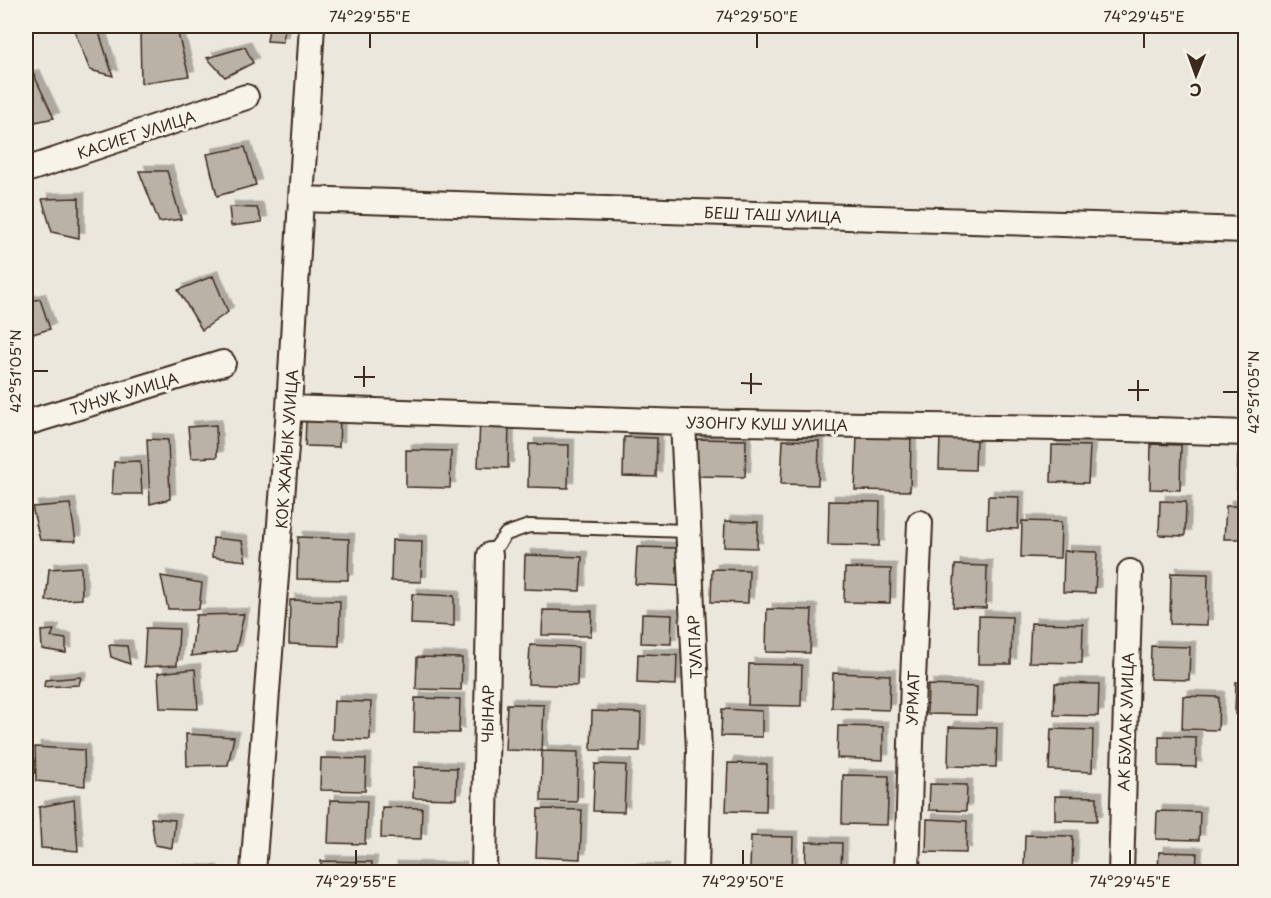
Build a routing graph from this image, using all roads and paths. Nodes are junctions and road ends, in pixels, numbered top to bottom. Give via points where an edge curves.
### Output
1 (312, 26) edge
2 (246, 98) dead end
3 (26, 170) edge
4 (301, 199) junction
5 (1245, 230) edge
6 (223, 363) dead end
7 (289, 408) junction
8 (682, 422) junction
9 (26, 423) edge
10 (1245, 433) edge
11 (920, 523) dead end
12 (688, 531) junction
13 (490, 555) joint
14 (1130, 572) dead end
15 (253, 873) edge
16 (484, 873) edge
17 (696, 873) edge
18 (907, 873) edge
19 (1121, 873) edge

1 - 4 street, КОК ЖАЙЫК УЛИЦА
2 - 3 street, КАСИЕТ УЛИЦА
4 - 5 street, БЕШ ТАШ УЛИЦА
4 - 7 street, КОК ЖАЙЫК УЛИЦА
6 - 9 street, ТУНУК УЛИЦА
7 - 8 street, УЗОНГУ КУШ УЛИЦА
7 - 15 street, КОК ЖАЙЫК УЛИЦА
8 - 10 street, УЗОНГУ КУШ УЛИЦА
8 - 12 street, ТУЛПАР
11 - 18 street, УРМАТ
12 - 13 lane via 529,526 506,534
12 - 17 street, ТУЛПАР via 699,750
13 - 16 street, ЧЫНАР
14 - 19 street, АК БУЛАК УЛИЦА

